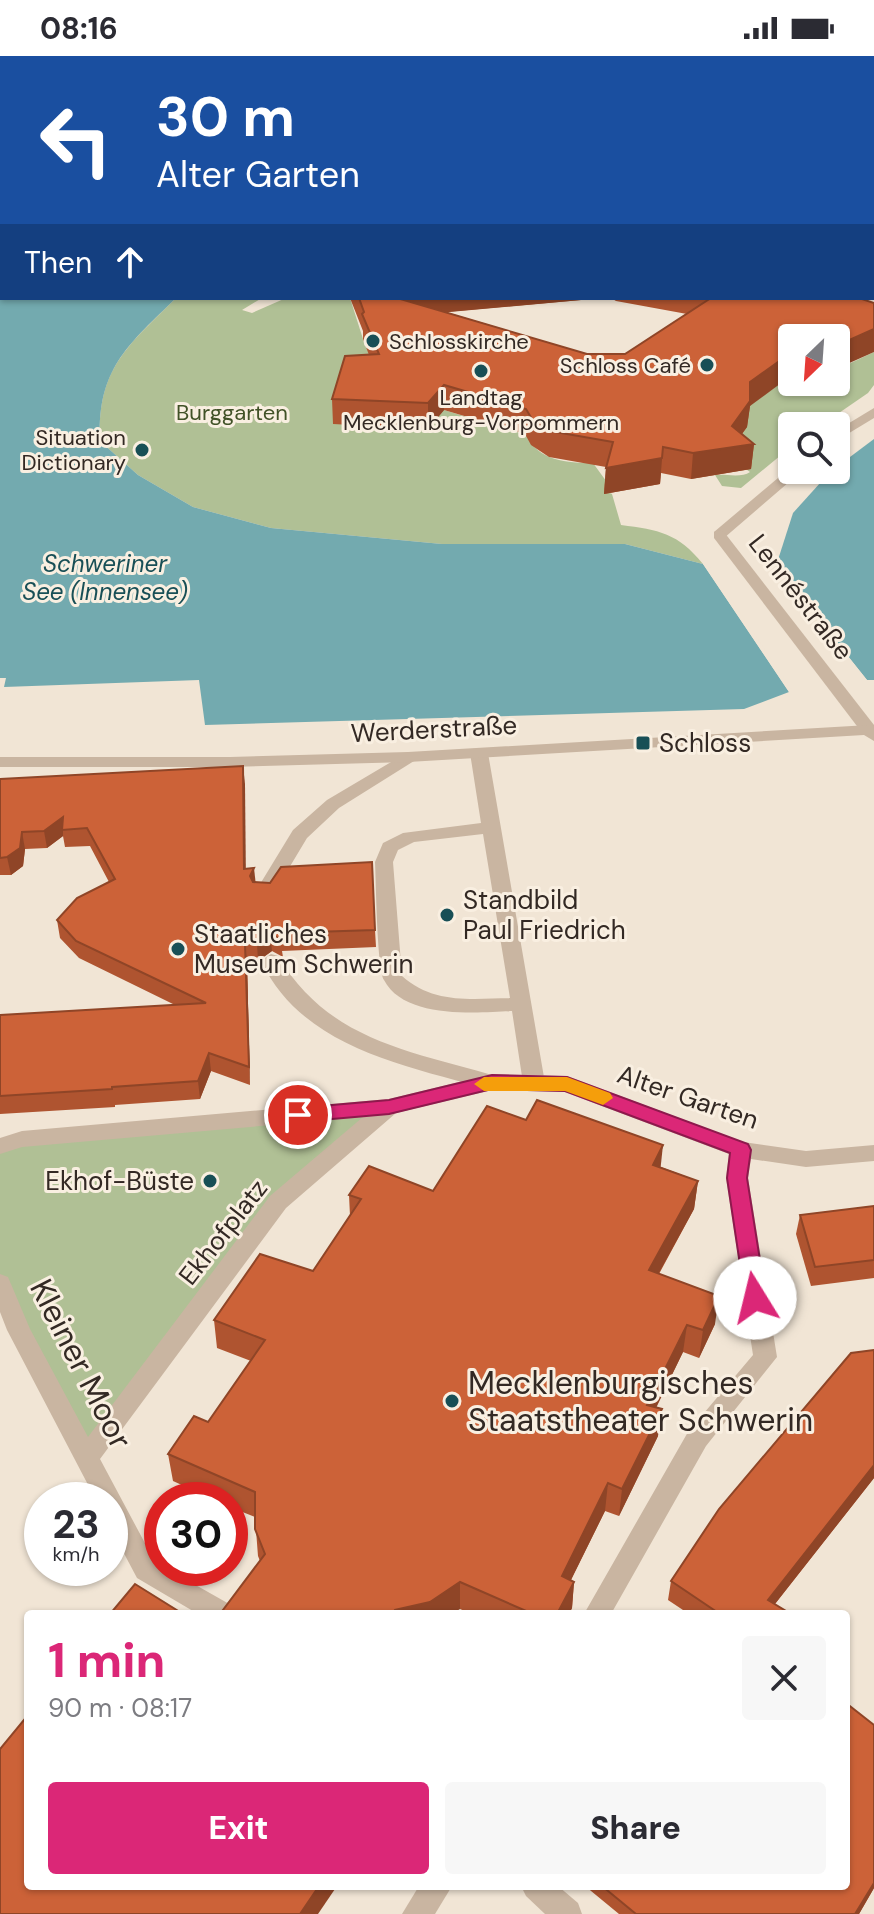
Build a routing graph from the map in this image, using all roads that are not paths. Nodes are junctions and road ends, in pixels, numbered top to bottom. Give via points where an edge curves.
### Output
1 (874, 412) edge
2 (850, 428) edge
3 (779, 484) edge
4 (872, 733) edge
5 (479, 753) junction
6 (408, 757) junction
7 (0, 762) edge
8 (492, 827) junction
9 (264, 894) edge
10 (271, 961) dead end
11 (522, 1004) junction
12 (492, 1082) junction
13 (534, 1083) junction
14 (389, 1107) junction
15 (0, 1146) edge
16 (741, 1150) junction
17 (874, 1153) edge
18 (0, 1283) edge
19 (10, 1332) edge
20 (88, 1456) junction
21 (215, 1610) edge
22 (599, 1610) edge
23 (434, 1890) edge
24 (540, 1890) edge
25 (417, 1914) edge
26 (567, 1914) edge

1 - 2 street
3 - 4 street, Lennéstraße via 719,535
4 - 5 street, Werderstraße
5 - 6 street, Werderstraße
5 - 8 street
6 - 7 street, Werderstraße
6 - 9 street via 333,804 300,834
8 - 11 street
8 - 11 street via 410,837 390,847 384,862 392,978 404,991 447,1007
10 - 12 street via 293,997 333,1025 384,1052
11 - 13 street
12 - 13 street, Alter Garten
12 - 14 street, Alter Garten
13 - 16 street, Alter Garten via 567,1084
14 - 15 street via 22,1139
14 - 20 street, Ekhofplatz via 278,1202
16 - 17 street, Alter Garten via 806,1159
16 - 22 street via 737,1178 765,1357 697,1439
18 - 19 street, Kleiner Moor
19 - 20 street, Kleiner Moor
20 - 21 street, Kleiner Moor via 146,1570
23 - 25 street
24 - 26 street

